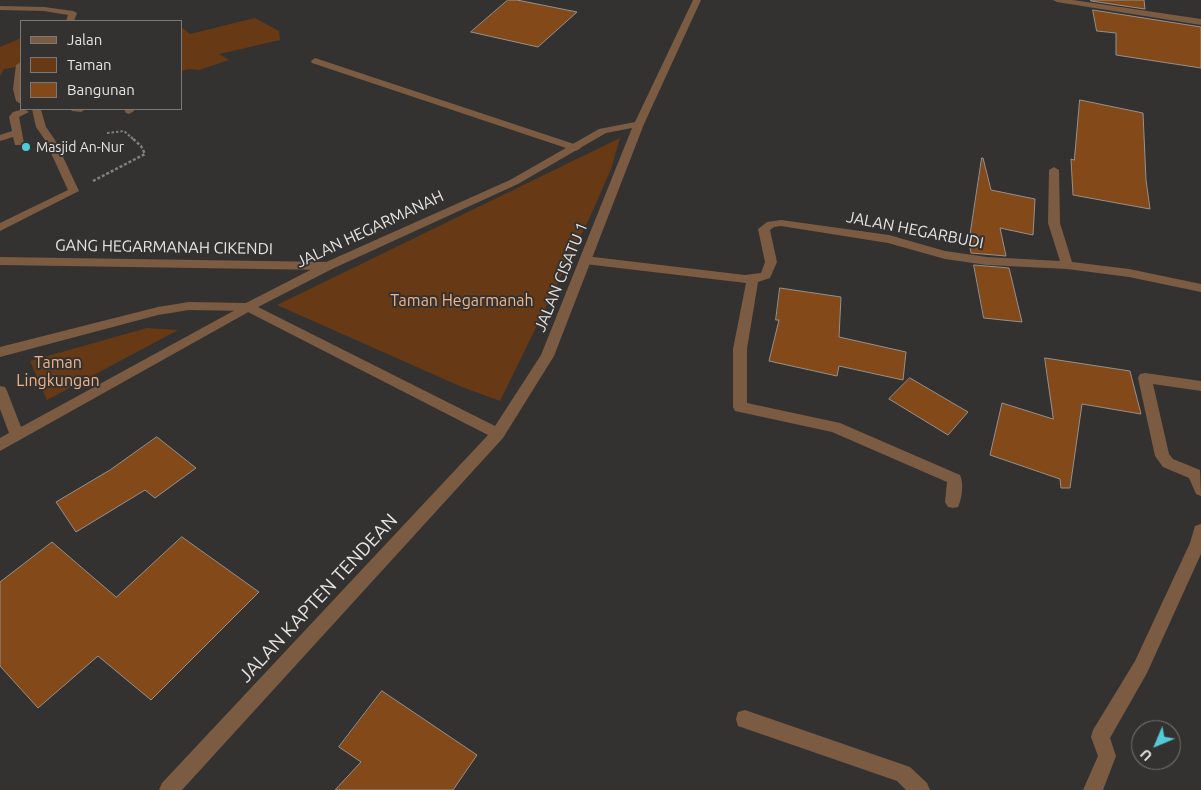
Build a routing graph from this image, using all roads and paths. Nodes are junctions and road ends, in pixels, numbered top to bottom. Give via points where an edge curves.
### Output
1 (697, 0) edge
2 (1057, 0) edge
3 (0, 8) edge
4 (70, 20) edge
5 (1201, 22) edge
6 (315, 61) dead end
7 (20, 73) edge
8 (20, 97) edge
9 (24, 110) edge
10 (40, 110) edge
11 (639, 124) junction
12 (107, 133) dead end
13 (0, 138) edge
14 (18, 138) joint
15 (576, 148) junction
16 (1054, 170) dead end
17 (74, 190) junction
18 (0, 227) edge
19 (585, 260) junction
20 (0, 261) edge
21 (1066, 265) junction
22 (328, 266) junction
23 (753, 278) junction
24 (1201, 288) edge
25 (248, 307) junction
26 (0, 352) edge
27 (1201, 386) edge
28 (0, 391) edge
29 (498, 434) junction
30 (17, 435) junction
31 (0, 445) edge
32 (1201, 490) edge
33 (954, 502) dead end
34 (1201, 531) edge
35 (745, 719) dead end
36 (168, 790) edge
37 (920, 790) edge
38 (1093, 790) edge

1 - 11 street
2 - 5 street
3 - 4 street via 73,13
6 - 15 street
7 - 8 street
9 - 10 street
9 - 14 street via 14,117
10 - 17 street via 41,127
11 - 15 street, JALAN HEGARMANAH via 606,130
11 - 19 street, JALAN CISATU 1
12 - 17 path via 124,131 145,154
13 - 14 street
15 - 22 street, JALAN HEGARMANAH via 514,182
16 - 21 street via 1054,223
17 - 18 street
19 - 23 street
19 - 29 street, JALAN CISATU 1 via 547,356
20 - 22 street, GANG HEGARMANAH CIKENDI
21 - 23 street, JALAN HEGARBUDI via 945,255 889,239 771,224 764,232 771,262 769,270 766,275
21 - 24 street, JALAN HEGARBUDI via 1129,273
22 - 25 street, JALAN HEGARMANAH
23 - 33 street via 740,349 740,407 835,427 955,479
25 - 26 street via 189,306 158,311
25 - 29 street
25 - 30 street, JALAN HEGARMANAH
27 - 32 street via 1144,378 1162,456 1168,463 1195,474
28 - 30 street
29 - 36 street, JALAN KAPTEN TENDEAN
30 - 31 street, JALAN HEGARMANAH
34 - 38 street via 1141,667 1100,737 1107,756
35 - 37 street via 903,774

